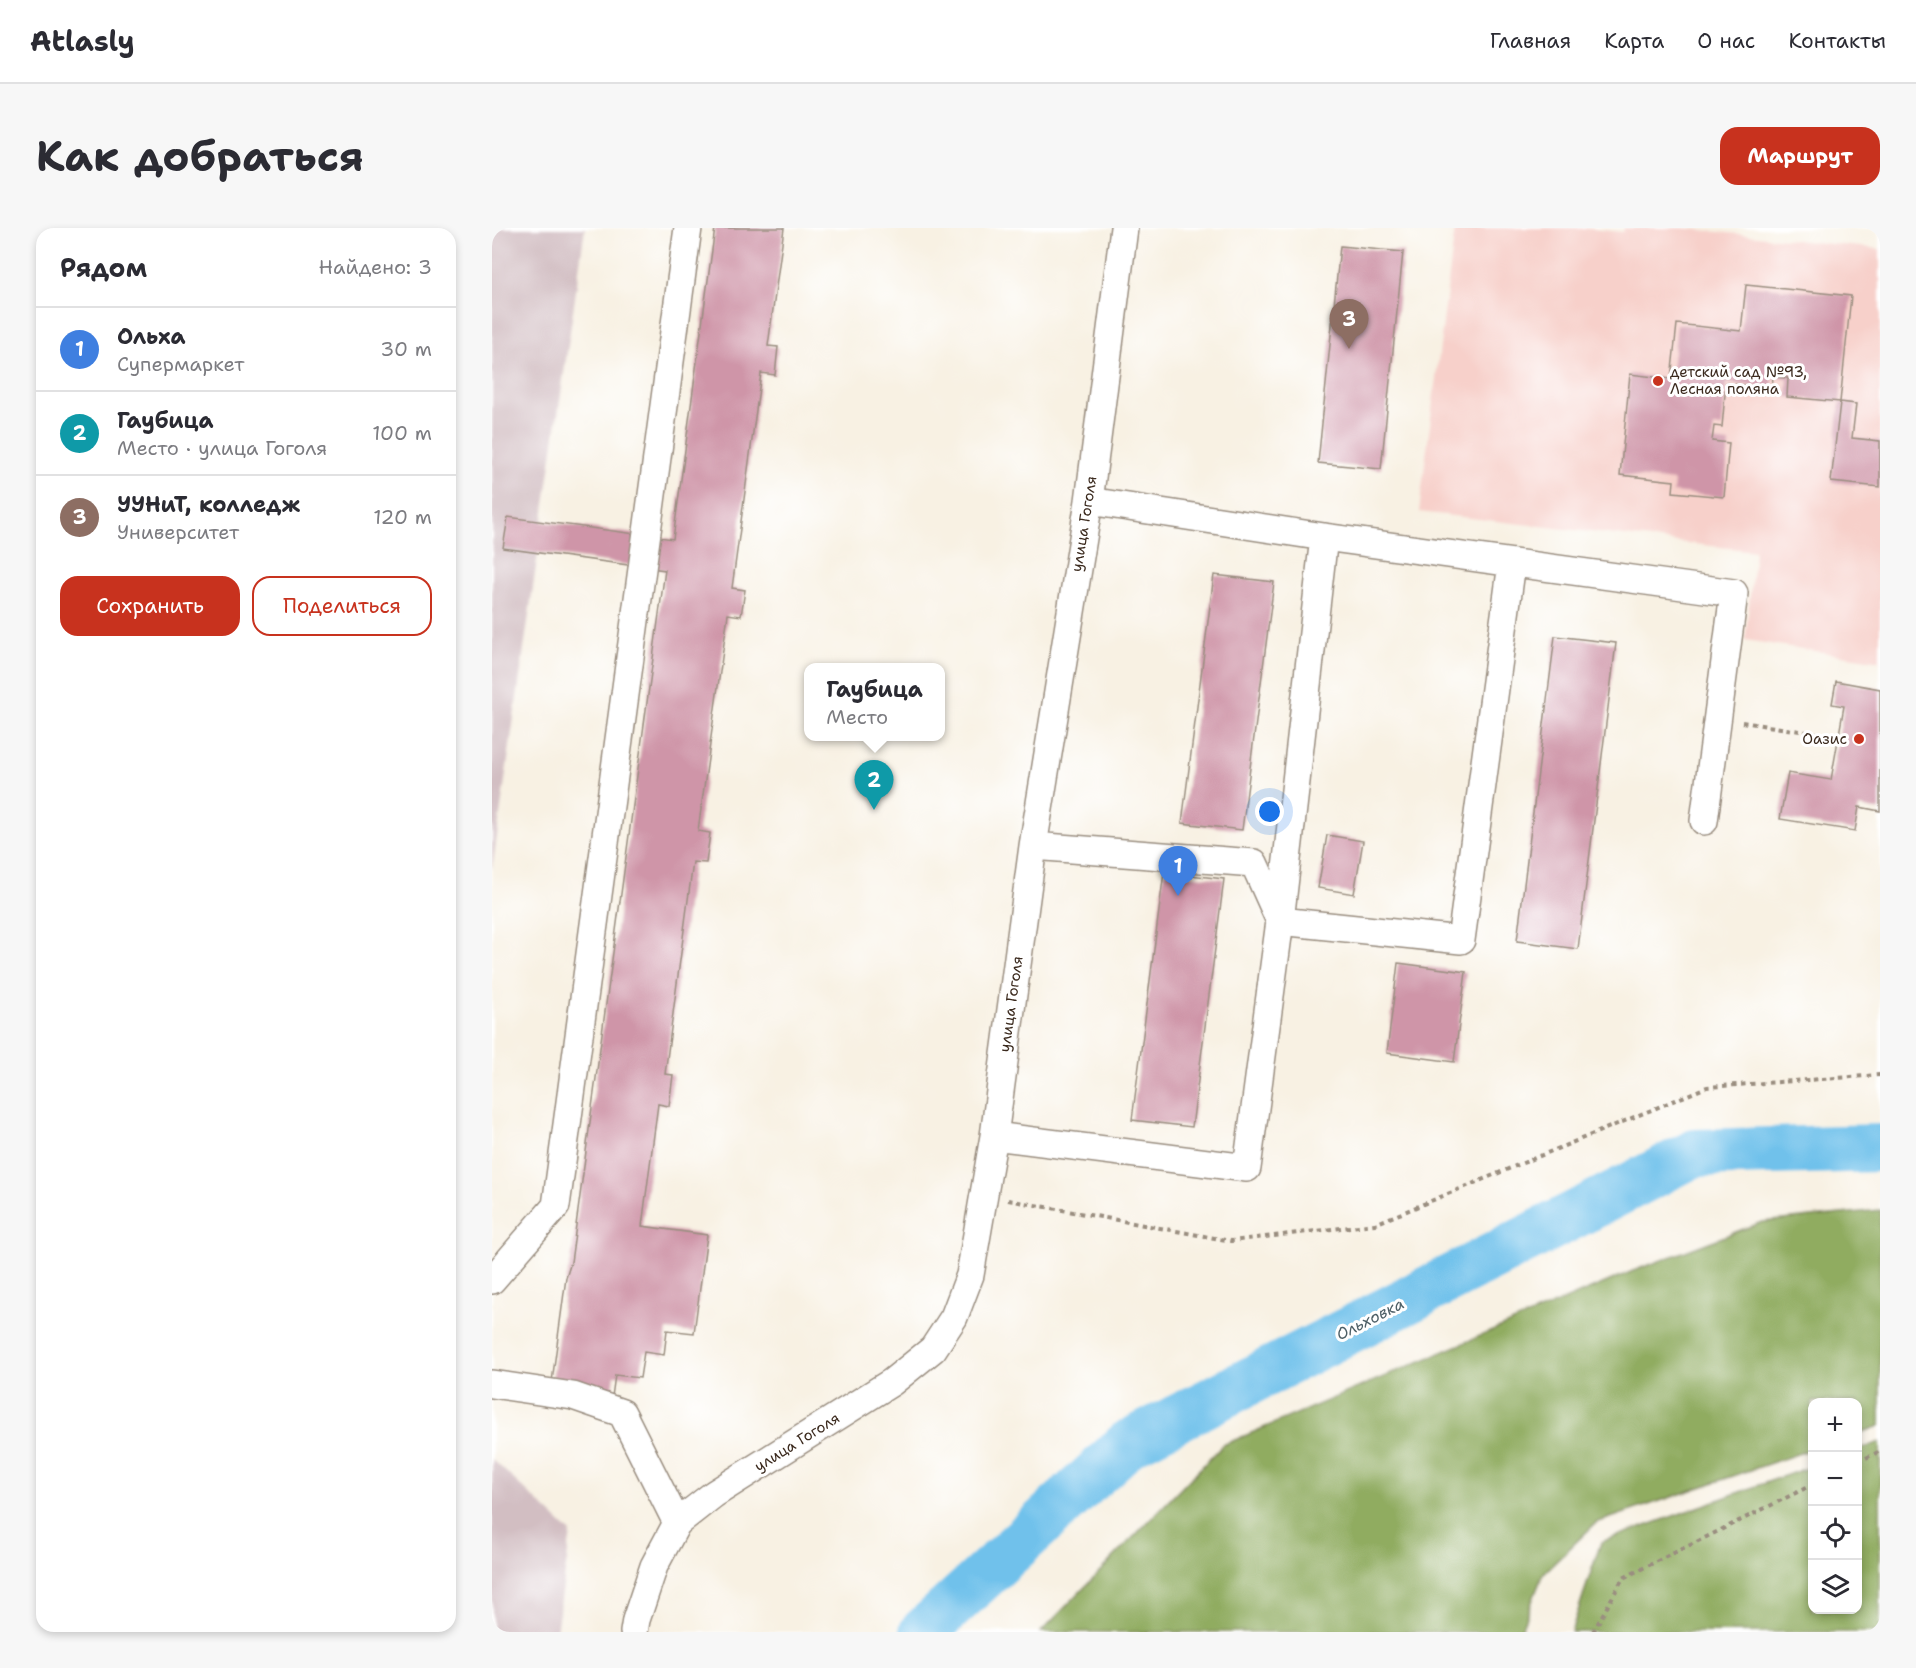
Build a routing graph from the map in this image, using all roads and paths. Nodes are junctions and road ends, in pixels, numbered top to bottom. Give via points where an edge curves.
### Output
1 (688, 228) edge
2 (1124, 228) edge
3 (1089, 501) junction
4 (1324, 537) junction
5 (1512, 563) junction
6 (1718, 718) junction
7 (1819, 734) dead end
8 (1704, 821) dead end
9 (1033, 846) junction
10 (1280, 921) junction
11 (1880, 1075) edge
12 (993, 1136) junction
13 (983, 1196) junction
14 (492, 1280) edge
15 (492, 1384) edge
16 (1880, 1451) edge
17 (1862, 1460) edge
18 (1808, 1487) edge
19 (677, 1523) junction
20 (634, 1632) edge
21 (1593, 1632) edge

1 - 14 street via 556,1206
2 - 3 street, улица Гоголя
3 - 4 street
3 - 9 street, улица Гоголя
4 - 5 street
4 - 10 street
5 - 6 street via 1734,593
5 - 10 street via 1461,940
6 - 7 path
6 - 8 street
9 - 10 street via 1254,863
9 - 12 street, улица Гоголя
10 - 12 street via 1247,1168
11 - 13 path via 1707,1087 1375,1224 1231,1241
12 - 13 street, улица Гоголя
13 - 19 street, улица Гоголя via 970,1275 954,1317 933,1348 892,1382 714,1494
15 - 19 street via 573,1396 622,1413
16 - 17 path
18 - 21 path via 1623,1578
19 - 20 street, улица Гоголя via 654,1566

